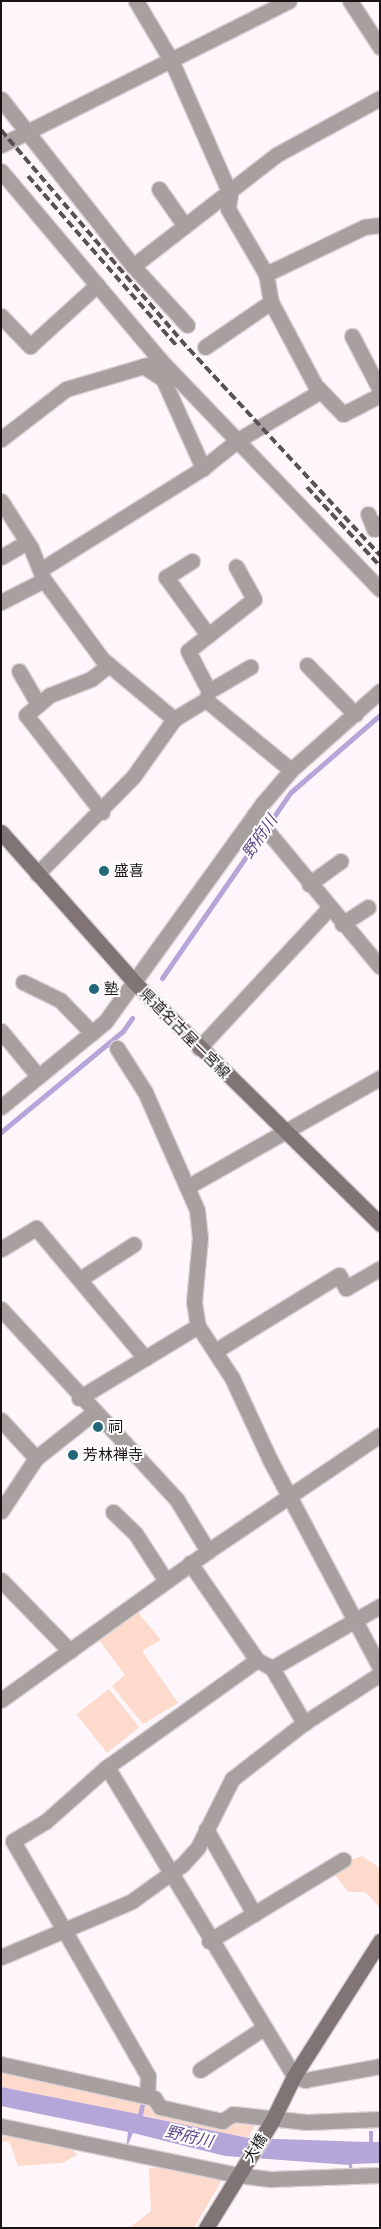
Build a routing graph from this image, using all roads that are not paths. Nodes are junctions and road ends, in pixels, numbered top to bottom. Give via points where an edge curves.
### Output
1 (136, 1) edge
2 (289, 1) edge
3 (350, 1) edge
4 (380, 47) edge
5 (171, 60) junction
6 (380, 98) edge
7 (1, 99) edge
8 (27, 131) junction
9 (1, 145) edge
10 (1, 171) edge
11 (159, 189) dead end
12 (230, 194) junction
13 (380, 225) edge
14 (185, 226) junction
15 (133, 266) junction
16 (266, 274) junction
17 (97, 285) junction
18 (271, 302) junction
19 (1, 316) edge
20 (187, 325) dead end
21 (352, 336) dead end
22 (205, 347) dead end
23 (161, 361) junction
24 (143, 366) junction
25 (380, 390) edge
26 (321, 391) junction
27 (380, 395) edge
28 (1, 439) edge
29 (238, 440) junction
30 (203, 468) junction
31 (1, 501) edge
32 (368, 514) dead end
33 (380, 523) edge
34 (27, 542) junction
35 (1, 557) edge
36 (192, 561) dead end
37 (236, 567) dead end
38 (42, 575) junction
39 (380, 589) edge
40 (1, 602) edge
41 (208, 636) junction
42 (109, 665) junction
43 (307, 665) dead end
44 (250, 668) dead end
45 (19, 671) dead end
46 (380, 691) edge
47 (207, 696) junction
48 (39, 705) junction
49 (355, 714) junction
50 (174, 719) junction
51 (291, 770) junction
52 (102, 812) junction
53 (256, 817) junction
54 (2, 835) edge
55 (341, 861) dead end
56 (37, 874) junction
57 (309, 884) junction
58 (368, 907) dead end
59 (329, 908) junction
60 (342, 924) junction
61 (380, 966) edge
62 (23, 982) dead end
63 (135, 983) junction
64 (1, 1031) edge
65 (92, 1033) junction
66 (117, 1048) dead end
67 (200, 1048) junction
68 (38, 1076) junction
69 (380, 1078) edge
70 (1, 1107) edge
71 (284, 1133) junction
72 (187, 1187) junction
73 (380, 1224) edge
74 (134, 1244) dead end
75 (1, 1249) edge
76 (380, 1268) edge
77 (80, 1279) junction
78 (1, 1309) edge
79 (198, 1326) junction
80 (215, 1351) junction
81 (145, 1358) junction
82 (79, 1398) junction
83 (93, 1413) junction
84 (1, 1420) edge
85 (380, 1435) edge
86 (36, 1458) junction
87 (291, 1495) junction
88 (1, 1511) edge
89 (114, 1512) dead end
90 (208, 1550) junction
91 (190, 1563) junction
92 (1, 1580) edge
93 (166, 1581) junction
94 (380, 1606) edge
95 (356, 1620) junction
96 (70, 1651) junction
97 (258, 1660) junction
98 (272, 1668) junction
99 (380, 1668) edge
100 (380, 1674) edge
101 (1, 1700) edge
102 (304, 1723) junction
103 (107, 1767) junction
104 (206, 1829) junction
105 (343, 1860) dead end
106 (170, 1873) junction
107 (254, 1914) junction
108 (64, 1929) junction
109 (209, 1941) junction
110 (380, 1941) edge
111 (1, 1957) edge
112 (262, 2029) junction
113 (1, 2064) edge
114 (380, 2066) edge
115 (200, 2070) dead end
116 (294, 2076) junction
117 (146, 2096) junction
118 (380, 2119) edge
119 (272, 2121) junction
120 (1, 2126) edge
121 (238, 2175) junction
122 (380, 2175) edge
123 (206, 2228) edge

1 - 5 street
2 - 5 street
3 - 4 street
5 - 8 street
5 - 12 street
6 - 12 street via 276,155
7 - 8 street
8 - 9 street
8 - 15 street
10 - 17 street
11 - 14 street
12 - 14 street
12 - 16 street via 228,209
13 - 16 street via 364,227
14 - 15 street
15 - 20 street
16 - 18 street
17 - 19 street via 30,346
17 - 23 street
18 - 22 street
18 - 26 street
21 - 25 street
23 - 24 street
23 - 29 street
24 - 28 street via 66,389
24 - 30 street via 163,379
26 - 27 street via 343,414
26 - 29 street
29 - 30 street
29 - 39 street
30 - 38 street
31 - 34 street
32 - 33 street via 374,529
34 - 35 street
34 - 38 street
36 - 41 street via 166,577
37 - 41 street via 254,599
38 - 40 street
38 - 42 street
41 - 47 street via 188,651
42 - 48 street
42 - 50 street
43 - 49 street
44 - 47 street
45 - 48 street
46 - 49 street
47 - 50 street
47 - 51 street
48 - 52 street via 26,716 61,765
49 - 51 street
50 - 52 street via 133,778
51 - 53 street
52 - 56 street
53 - 57 street
53 - 63 street
54 - 56 main road, 県道名古屋一宮線
55 - 57 street
56 - 63 main road, 県道名古屋一宮線
57 - 59 street
58 - 60 street
59 - 60 street
59 - 67 street
60 - 61 street
62 - 65 street via 60,1000
63 - 65 street
63 - 67 main road, 県道名古屋一宮線
64 - 68 street
65 - 68 street
66 - 72 street via 145,1092
67 - 71 main road, 県道名古屋一宮線
68 - 70 street
69 - 71 street
71 - 72 street
71 - 73 main road, 県道名古屋一宮線
72 - 79 street via 198,1210 200,1238 194,1302
74 - 77 street
75 - 77 street via 36,1228
76 - 80 street via 346,1288 339,1275
77 - 81 street
78 - 82 street
79 - 80 street
79 - 81 street
80 - 87 street
81 - 82 street
82 - 83 street
83 - 86 street
83 - 90 street via 177,1500
84 - 86 street
85 - 87 street
86 - 88 street
87 - 90 street
87 - 95 street
89 - 93 street via 135,1533
90 - 91 street
91 - 93 street
91 - 97 street
92 - 96 street
93 - 96 street
94 - 95 street
95 - 98 street
95 - 99 street
96 - 101 street
97 - 98 street
97 - 103 street
98 - 102 street
100 - 102 street
102 - 104 street via 232,1779
103 - 106 street
103 - 108 street via 45,1822 13,1841
104 - 106 street via 198,1848
104 - 107 street
105 - 107 street
106 - 108 street via 132,1901
106 - 109 street
107 - 109 street
108 - 111 street
108 - 117 street via 148,2076
109 - 112 street
110 - 116 main road, 大橋
112 - 115 street
112 - 116 street
113 - 117 street
114 - 116 street via 305,2080
116 - 119 main road, 大橋
117 - 119 street via 160,2107 222,2121 233,2114
118 - 119 street
119 - 121 main road, 大橋
120 - 121 street
121 - 122 street via 272,2180
121 - 123 main road, 大橋

